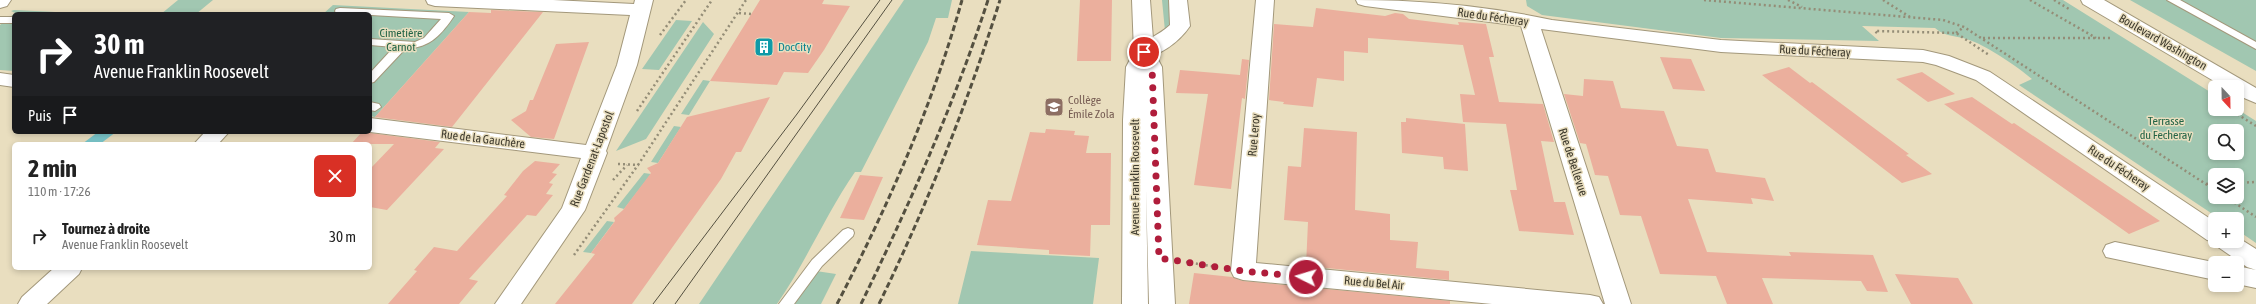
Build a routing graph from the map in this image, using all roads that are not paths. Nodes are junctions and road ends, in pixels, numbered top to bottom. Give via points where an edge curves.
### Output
1 (434, 0) edge
2 (1141, 0) edge
3 (1178, 0) edge
4 (1265, 0) edge
5 (1365, 0) edge
6 (2090, 0) edge
7 (2172, 0) edge
8 (643, 5) edge
9 (340, 11) dead end
10 (362, 12) edge
11 (372, 12) edge
12 (0, 20) edge
13 (12, 20) edge
14 (1528, 21) junction
15 (372, 42) edge
16 (403, 44) junction
17 (2256, 46) edge
18 (1144, 52) junction
19 (372, 78) edge
20 (0, 79) edge
21 (12, 81) edge
22 (2256, 97) edge
23 (372, 113) edge
24 (216, 134) edge
25 (207, 142) edge
26 (596, 153) junction
27 (2208, 229) edge
28 (848, 232) dead end
29 (2236, 248) edge
30 (2115, 251) dead end
31 (2256, 261) edge
32 (68, 270) edge
33 (2208, 270) edge
34 (1243, 271) joint
35 (2244, 276) edge
36 (2256, 279) edge
37 (31, 304) edge
38 (508, 304) edge
39 (786, 304) edge
40 (1136, 304) edge
41 (1162, 304) edge
42 (1590, 304) edge
43 (1618, 304) edge

1 - 8 street
2 - 18 street, Avenue Franklin Roosevelt
3 - 18 street via 1180,26 1168,38
4 - 34 street, Rue Leroy
5 - 14 street, Rue du Fécheray
6 - 22 street, Boulevard Washington
7 - 17 lane
8 - 26 street, Rue Gardenat-Lapostol via 627,65
9 - 10 lane
11 - 16 lane via 449,16 428,40 416,45
12 - 13 lane
14 - 27 street, Rue du Fécheray via 1721,46 1923,56 1942,60 1983,76
14 - 43 street, Rue de Bellevue
15 - 16 lane
16 - 19 lane
18 - 40 street, Avenue Franklin Roosevelt via 1136,67 1135,82
18 - 41 street, Avenue Franklin Roosevelt via 1152,67
20 - 21 street
23 - 26 street, Rue de la Gauchère
24 - 25 street
26 - 38 street, Rue Gardenat-Lapostol via 573,210
28 - 39 lane via 817,263
29 - 31 street
30 - 33 street
32 - 37 street
34 - 42 street, Rue du Bel Air
35 - 36 street

